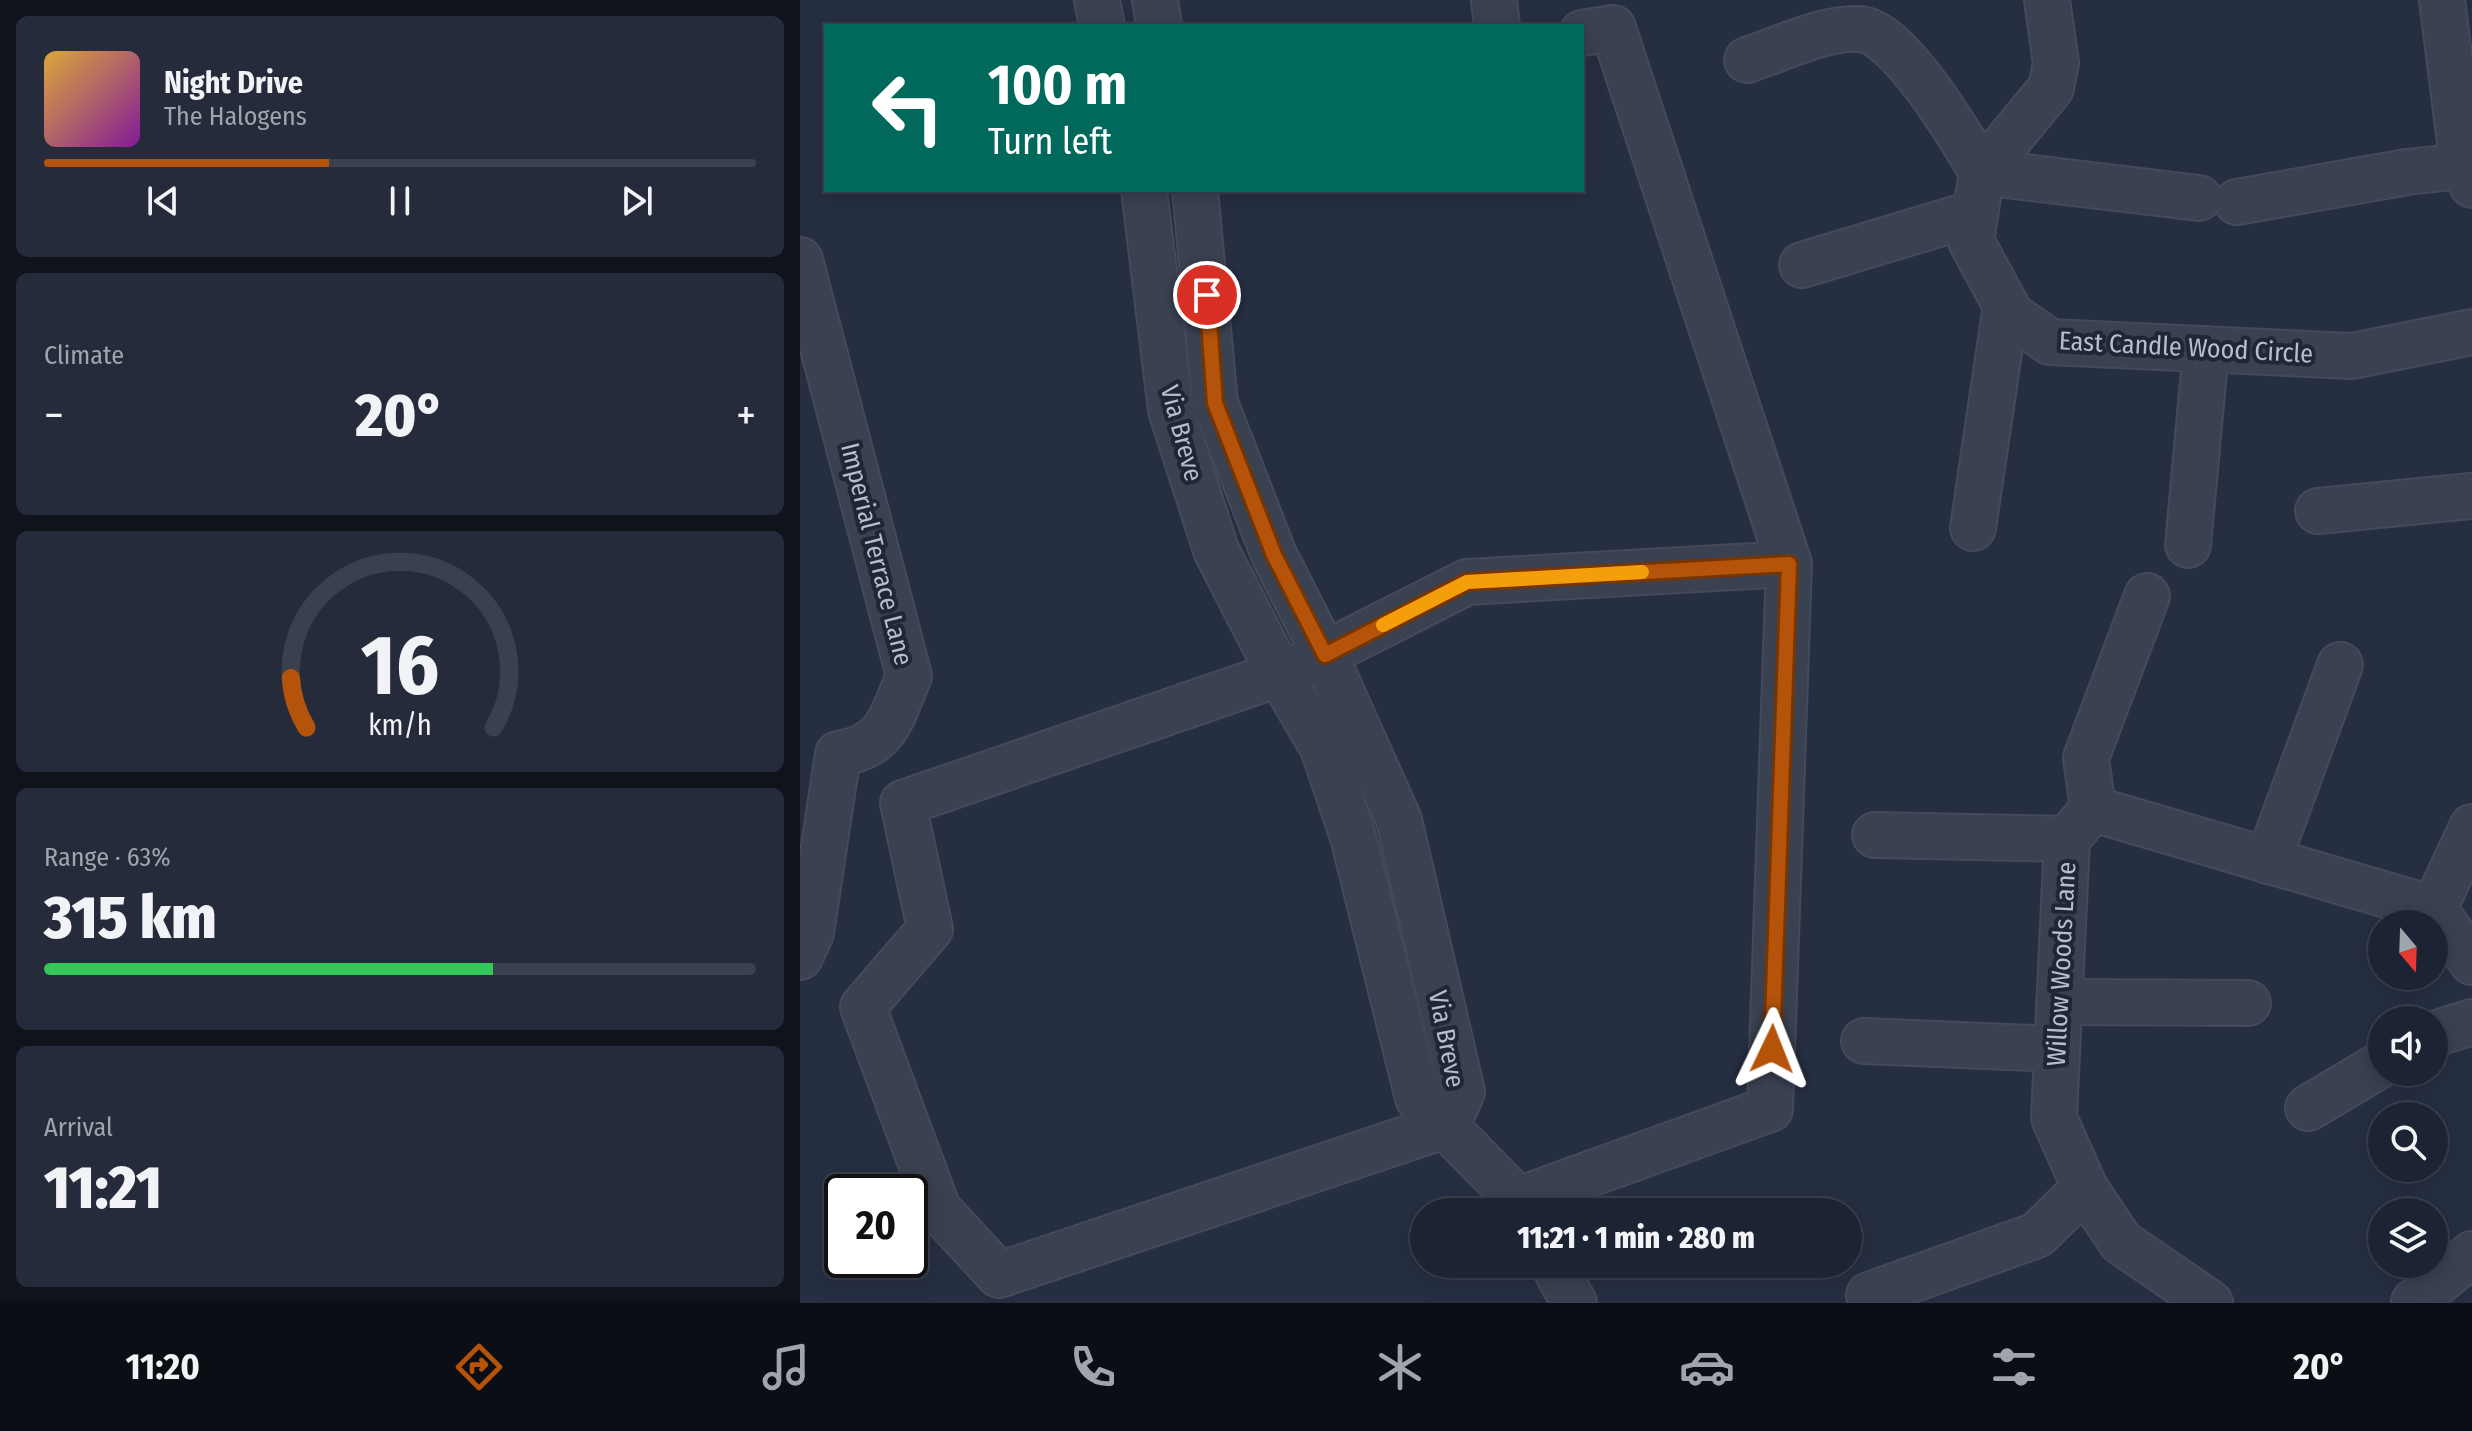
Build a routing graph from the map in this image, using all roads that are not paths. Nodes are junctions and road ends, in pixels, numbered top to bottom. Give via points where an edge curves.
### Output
1 (1097, 0) edge
2 (1155, 0) edge
3 (1494, 0) edge
4 (2047, 0) edge
5 (2442, 0) edge
6 (1102, 24) edge
7 (1159, 24) edge
8 (1497, 24) edge
9 (1584, 33) edge
10 (1747, 60) dead end
11 (2468, 176) edge
12 (1144, 192) edge
13 (1195, 192) edge
14 (1979, 192) junction
15 (800, 260) edge
16 (1802, 265) dead end
17 (2006, 305) junction
18 (2472, 332) edge
19 (2206, 349) junction
20 (2472, 496) edge
21 (2318, 511) dead end
22 (1973, 528) dead end
23 (2188, 545) dead end
24 (1789, 564) junction
25 (2147, 596) dead end
26 (1325, 655) junction
27 (2340, 665) dead end
28 (1279, 673) junction
29 (2080, 824) junction
30 (2472, 827) edge
31 (1875, 835) dead end
32 (2268, 861) junction
33 (2434, 909) junction
34 (800, 957) edge
35 (2472, 962) edge
36 (2059, 1002) junction
37 (2248, 1003) dead end
38 (2472, 1022) edge
39 (2448, 1030) edge
40 (1864, 1041) dead end
41 (2057, 1049) junction
42 (2368, 1072) edge
43 (2308, 1108) dead end
44 (1447, 1125) junction
45 (2085, 1188) junction
46 (1514, 1198) edge
47 (1542, 1198) edge
48 (2472, 1254) edge
49 (1561, 1278) edge
50 (1869, 1295) dead end
51 (2414, 1302) edge
52 (1574, 1303) edge
53 (2210, 1303) edge

1 - 6 street
2 - 7 street
3 - 8 street
4 - 14 street via 2056,63 2051,88
5 - 11 street
9 - 24 street via 1613,28
10 - 14 street via 1834,32 1862,29 1883,38 1929,89
11 - 14 street via 2218,200
12 - 28 street, Via Breve via 1171,410 1216,550
13 - 26 street, Via Breve via 1215,403 1274,555
14 - 16 street
14 - 17 street, East Candle Wood Circle via 1971,241
15 - 34 street, Imperial Terrace Lane via 909,676 884,734 859,751 838,754 811,933
17 - 19 street, East Candle Wood Circle via 2011,315 2050,342
17 - 22 street
18 - 19 street, East Candle Wood Circle via 2352,356
19 - 23 street
20 - 21 street
24 - 26 street via 1467,582
24 - 47 street via 1770,1109
25 - 29 street, Willow Woods Lane via 2086,758
26 - 28 street
26 - 44 street, Via Breve via 1399,820 1462,1092
27 - 32 street
28 - 44 street, Via Breve via 1323,748 1353,837 1418,1098
28 - 44 street via 903,803 930,929 863,1007 938,1209 999,1275
29 - 31 street
29 - 32 street
29 - 36 street, Willow Woods Lane
30 - 33 street
32 - 33 street
33 - 35 street
36 - 37 street
36 - 41 street, Willow Woods Lane
38 - 39 street
40 - 41 street
41 - 45 street, Willow Woods Lane via 2054,1118
42 - 43 street
44 - 46 street
45 - 50 street via 2037,1235
45 - 53 street, Willow Woods Lane via 2121,1242
48 - 51 street
49 - 52 street

